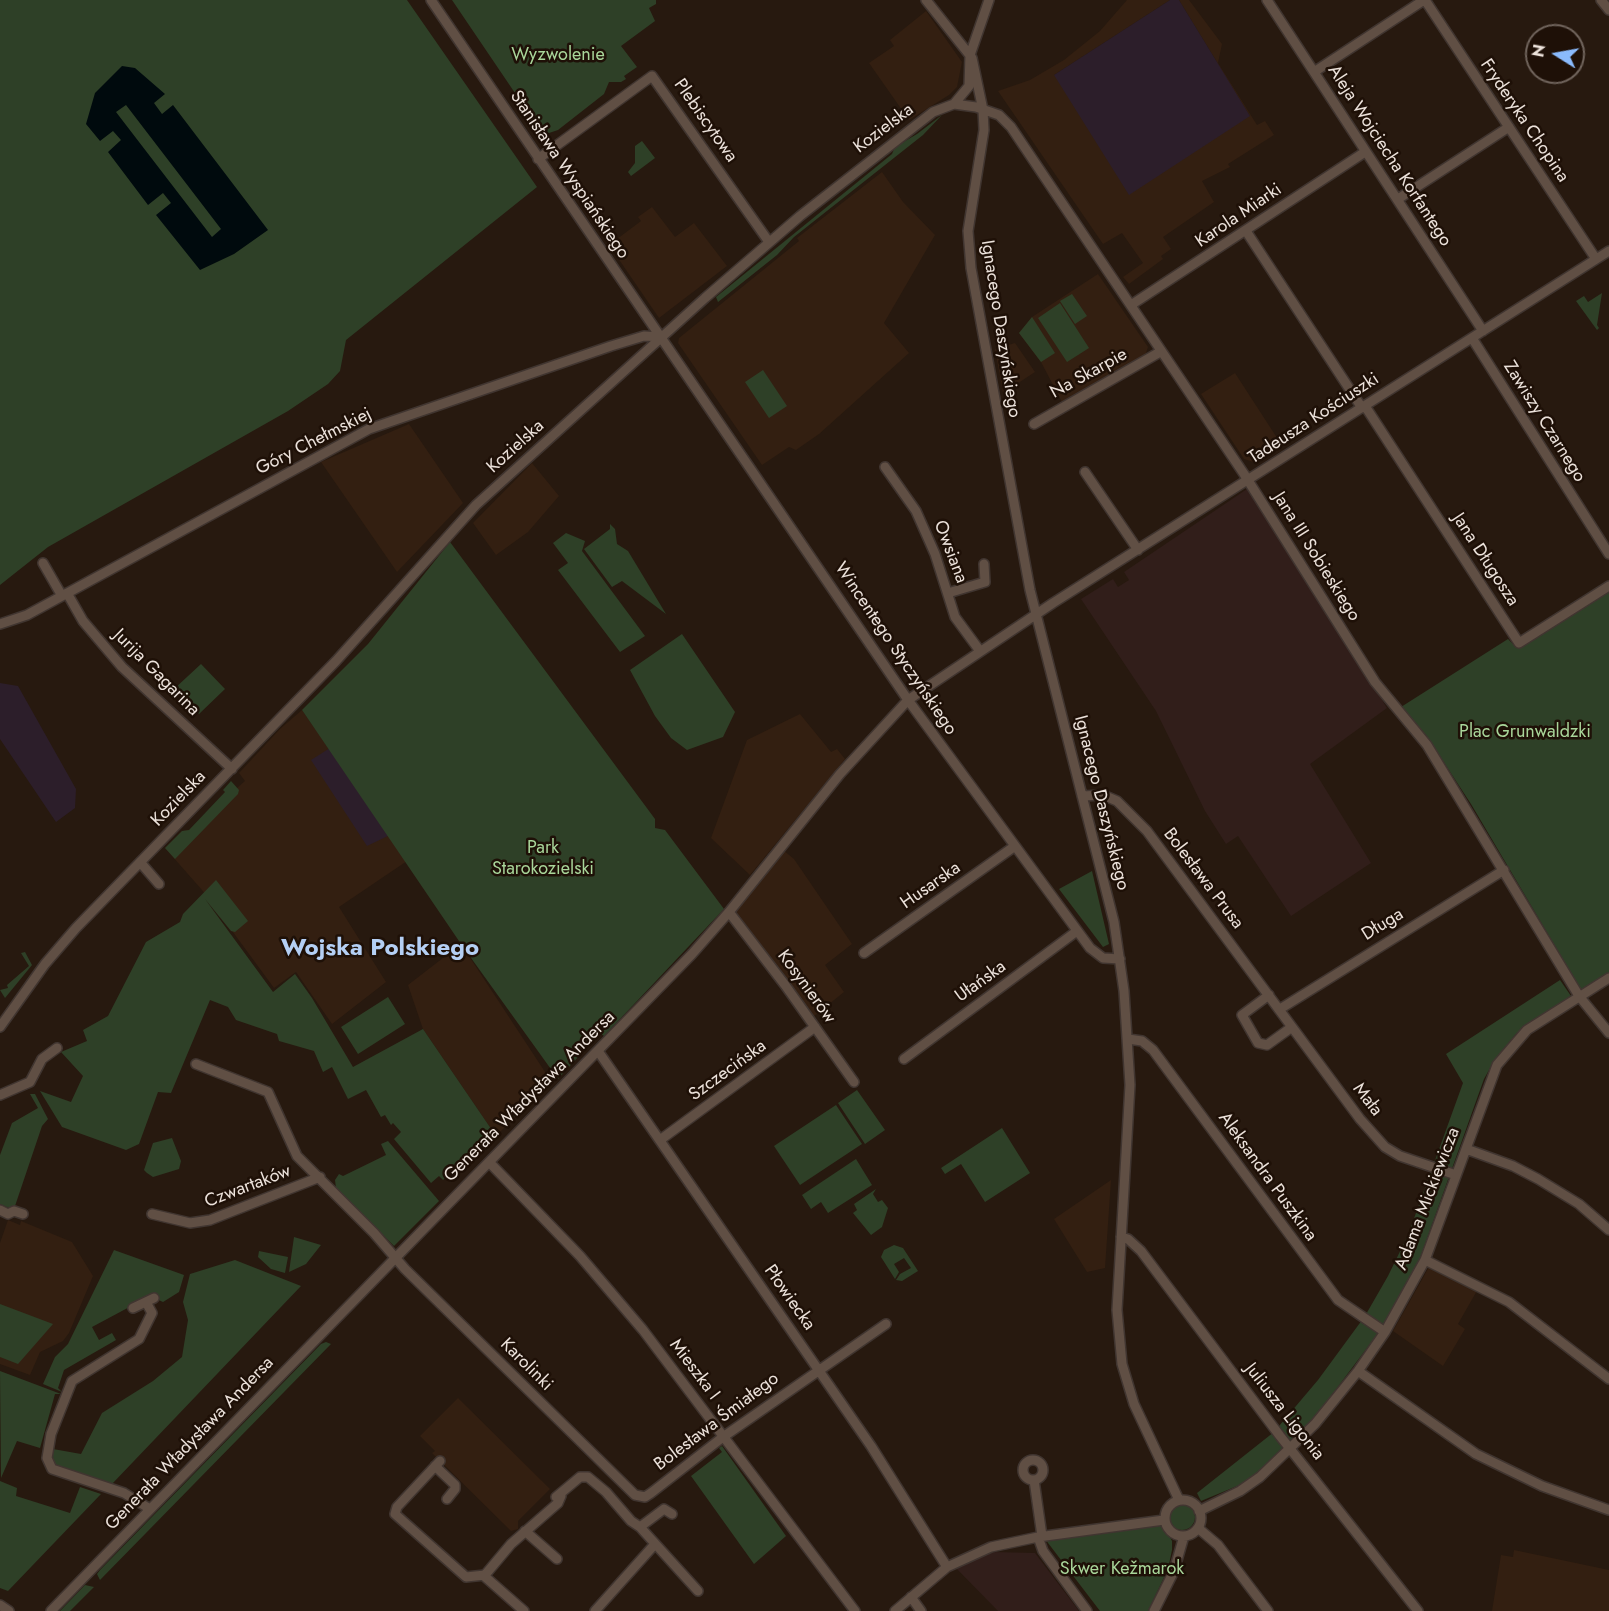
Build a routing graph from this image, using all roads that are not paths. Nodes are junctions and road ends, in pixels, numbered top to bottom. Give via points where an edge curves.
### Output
1 (431, 0) edge
2 (926, 0) edge
3 (989, 0) edge
4 (1267, 0) edge
5 (1424, 0) edge
6 (1601, 0) edge
7 (1609, 10) edge
8 (970, 55) junction
9 (1314, 72) junction
10 (954, 104) junction
11 (983, 110) junction
12 (1509, 127) junction
13 (1365, 152) junction
14 (538, 159) junction
15 (1398, 198) junction
16 (1246, 231) junction
17 (769, 242) junction
18 (1609, 251) edge
19 (1596, 259) junction
20 (1131, 305) junction
21 (1483, 331) junction
22 (662, 337) junction
23 (1472, 338) junction
24 (1160, 352) junction
25 (1363, 407) junction
26 (1034, 424) dead end
27 (885, 467) dead end
28 (1085, 472) dead end
29 (1248, 480) junction
30 (1138, 550) junction
31 (1609, 554) edge
32 (43, 562) dead end
33 (984, 564) dead end
34 (1609, 586) edge
35 (948, 593) junction
36 (65, 594) junction
37 (1036, 614) junction
38 (0, 624) edge
39 (980, 651) junction
40 (908, 700) junction
41 (232, 769) junction
42 (1082, 796) junction
43 (1015, 846) junction
44 (140, 862) junction
45 (1504, 870) junction
46 (159, 884) dead end
47 (729, 912) junction
48 (1077, 931) junction
49 (864, 953) dead end
50 (1120, 959) junction
51 (1609, 978) edge
52 (1269, 995) junction
53 (1579, 996) junction
54 (1280, 1009) junction
55 (0, 1027) edge
56 (815, 1027) junction
57 (1292, 1027) junction
58 (1609, 1033) edge
59 (1128, 1039) junction
60 (57, 1048) dead end
61 (598, 1052) junction
62 (904, 1059) dead end
63 (196, 1064) dead end
64 (854, 1082) dead end
65 (0, 1095) edge
66 (660, 1140) junction
67 (1466, 1149) junction
68 (489, 1162) junction
69 (1456, 1175) junction
70 (320, 1177) junction
71 (0, 1210) edge
72 (23, 1214) dead end
73 (152, 1214) dead end
74 (1609, 1230) edge
75 (374, 1233) junction
76 (1121, 1237) junction
77 (367, 1241) dead end
78 (396, 1258) junction
79 (1425, 1260) junction
80 (133, 1308) dead end
81 (886, 1324) dead end
82 (1385, 1332) junction
83 (818, 1369) junction
84 (1358, 1371) junction
85 (1609, 1379) edge
86 (723, 1437) junction
87 (1291, 1449) junction
88 (613, 1473) junction
89 (1034, 1480) dead end
90 (600, 1487) junction
91 (635, 1495) joint
92 (447, 1499) dead end
93 (1179, 1500) junction
94 (150, 1509) junction
95 (1199, 1510) junction
96 (1609, 1510) edge
97 (672, 1514) dead end
98 (1164, 1520) junction
99 (638, 1525) junction
100 (1198, 1528) junction
101 (525, 1531) junction
102 (1040, 1536) junction
103 (1184, 1536) junction
104 (655, 1544) junction
105 (557, 1559) dead end
106 (947, 1567) junction
107 (483, 1575) junction
108 (698, 1591) dead end
109 (910, 1597) junction
110 (0, 1605) edge
111 (9, 1611) edge
112 (51, 1611) edge
113 (524, 1611) edge
114 (595, 1611) edge
115 (855, 1611) edge
116 (895, 1611) edge
117 (921, 1611) edge
118 (1087, 1611) edge
119 (1154, 1611) edge
120 (1268, 1611) edge
121 (1418, 1611) edge

1 - 14 street, Stanisława Wyspiańskiego
2 - 8 street
3 - 8 street
4 - 9 street, Aleja Wojciecha Korfantego
5 - 9 street
5 - 12 street, Fryderyka Chopina
6 - 7 street
8 - 10 street via 969,86
8 - 11 street, Ignacego Daszyńskiego
9 - 13 street, Aleja Wojciecha Korfantego
10 - 11 street
10 - 17 street, Kozielska via 933,112
11 - 20 street, Jana III Sobieskiego via 1007,122
11 - 37 street, Ignacego Daszyńskiego via 984,130 969,221 969,252
12 - 15 street
12 - 19 street, Fryderyka Chopina
13 - 15 street, Aleja Wojciecha Korfantego
13 - 16 street, Karola Miarki
14 - 17 street, Plebiscytowa via 652,76
14 - 22 street, Stanisława Wyspiańskiego
15 - 21 street, Aleja Wojciecha Korfantego
16 - 20 street, Karola Miarki
16 - 25 street
17 - 22 street, Kozielska
18 - 19 street, Tadeusza Kościuszki
19 - 21 street, Tadeusza Kościuszki
20 - 24 street, Jana III Sobieskiego
21 - 23 street, Tadeusza Kościuszki
22 - 36 street, Góry Chełmskiej via 644,336 611,346 369,429
22 - 40 street, Wincentego Styczyńskiego
22 - 41 street, Kozielska via 470,512 360,637
23 - 25 street, Tadeusza Kościuszki
23 - 31 street, Zawiszy Czarnego
24 - 26 street, Na Skarpie
24 - 29 street, Jana III Sobieskiego
25 - 29 street, Tadeusza Kościuszki
25 - 34 street, Jana Długosza via 1519,643
27 - 35 street, Owsiana via 916,512
28 - 30 street
29 - 30 street, Tadeusza Kościuszki
29 - 45 street, Jana III Sobieskiego via 1375,682 1427,745
30 - 37 street, Tadeusza Kościuszki
32 - 36 street, Jurija Gagarina
33 - 35 street via 985,582
35 - 39 street, Owsiana via 955,617
36 - 38 street, Góry Chełmskiej via 27,615
36 - 41 street, Jurija Gagarina via 122,667
37 - 39 street, Generała Władysława Andersa
37 - 42 street, Ignacego Daszyńskiego
39 - 40 street, Generała Władysława Andersa
40 - 43 street, Wincentego Styczyńskiego
40 - 47 street, Generała Władysława Andersa via 828,787
41 - 44 street, Kozielska
42 - 50 street, Ignacego Daszyńskiego
42 - 52 street, Bolesława Prusa via 1110,797 1129,810
43 - 48 street, Wincentego Styczyńskiego
43 - 49 street, Husarska
44 - 46 street
44 - 55 street, Kozielska via 61,945
45 - 53 street, Jana III Sobieskiego
45 - 54 street, Długa
47 - 56 street, Kosynierów
47 - 61 street, Generała Władysława Andersa
48 - 50 street, Wincentego Styczyńskiego via 1097,955
48 - 62 street, Ułańska
50 - 59 street, Ignacego Daszyńskiego
51 - 53 street, Adama Mickiewicza
52 - 54 street, Bolesława Prusa
52 - 57 street via 1242,1017 1258,1043 1267,1045
53 - 58 street, Jana III Sobieskiego
53 - 67 street, Adama Mickiewicza via 1527,1030 1507,1051 1490,1081
54 - 57 street, Mała
56 - 64 street, Kosynierów
56 - 66 street, Szczecińska
57 - 69 street, Mała via 1385,1147
59 - 76 street, Ignacego Daszyńskiego via 1130,1106
59 - 82 street, Aleksandra Puszkina via 1143,1041 1153,1050 1338,1299
60 - 65 street via 42,1059 30,1082
61 - 66 street, Płowiecka
61 - 68 street, Generała Władysława Andersa
63 - 70 street, Czwartaków via 268,1092 297,1156
66 - 83 street, Płowiecka
67 - 69 street, Adama Mickiewicza
67 - 74 street via 1538,1179 1578,1204
68 - 78 street, Generała Władysława Andersa
68 - 86 street, Mieszka I via 610,1291
69 - 79 street, Adama Mickiewicza
70 - 73 street, Czwartaków via 210,1220 190,1223
70 - 75 street, Czwartaków
71 - 72 street
75 - 77 street
75 - 78 street, Czwartaków
76 - 87 street, Juliusza Ligonia via 1141,1251
76 - 93 street, Ignacego Daszyńskiego via 1117,1310 1124,1373 1138,1415
78 - 88 street, Karolinki
78 - 94 street, Generała Władysława Andersa
79 - 82 street, Adama Mickiewicza
79 - 85 street via 1503,1298
80 - 94 street via 150,1300 152,1313 139,1339 72,1381 46,1458 52,1468 123,1493
81 - 83 street, Bolesława Śmiałego
82 - 84 street, Adama Mickiewicza
83 - 86 street, Bolesława Śmiałego
83 - 106 street, Płowiecka
84 - 87 street, Adama Mickiewicza
84 - 96 street via 1470,1450 1542,1486
86 - 91 street, Bolesława Śmiałego via 645,1497
86 - 115 street, Mieszka I
87 - 95 street, Adama Mickiewicza via 1240,1491
87 - 121 street, Juliusza Ligonia
88 - 90 street
88 - 91 street, Karolinki
89 - 102 street
90 - 99 street
90 - 101 street via 588,1477 580,1477
92 - 107 street via 455,1485 438,1464 397,1507 395,1514 466,1578
93 - 95 street via 1191,1502
93 - 98 street via 1167,1509
94 - 112 street, Generała Władysława Andersa
95 - 100 street
97 - 99 street via 664,1509
98 - 102 street
98 - 103 street via 1172,1533
99 - 104 street
100 - 103 street
100 - 120 street via 1218,1545
101 - 105 street
101 - 107 street
102 - 106 street via 991,1547
102 - 118 street via 1043,1551
103 - 119 street via 1174,1571
104 - 108 street
104 - 114 street
106 - 109 street
107 - 113 street
109 - 116 street
109 - 117 street
110 - 111 street

